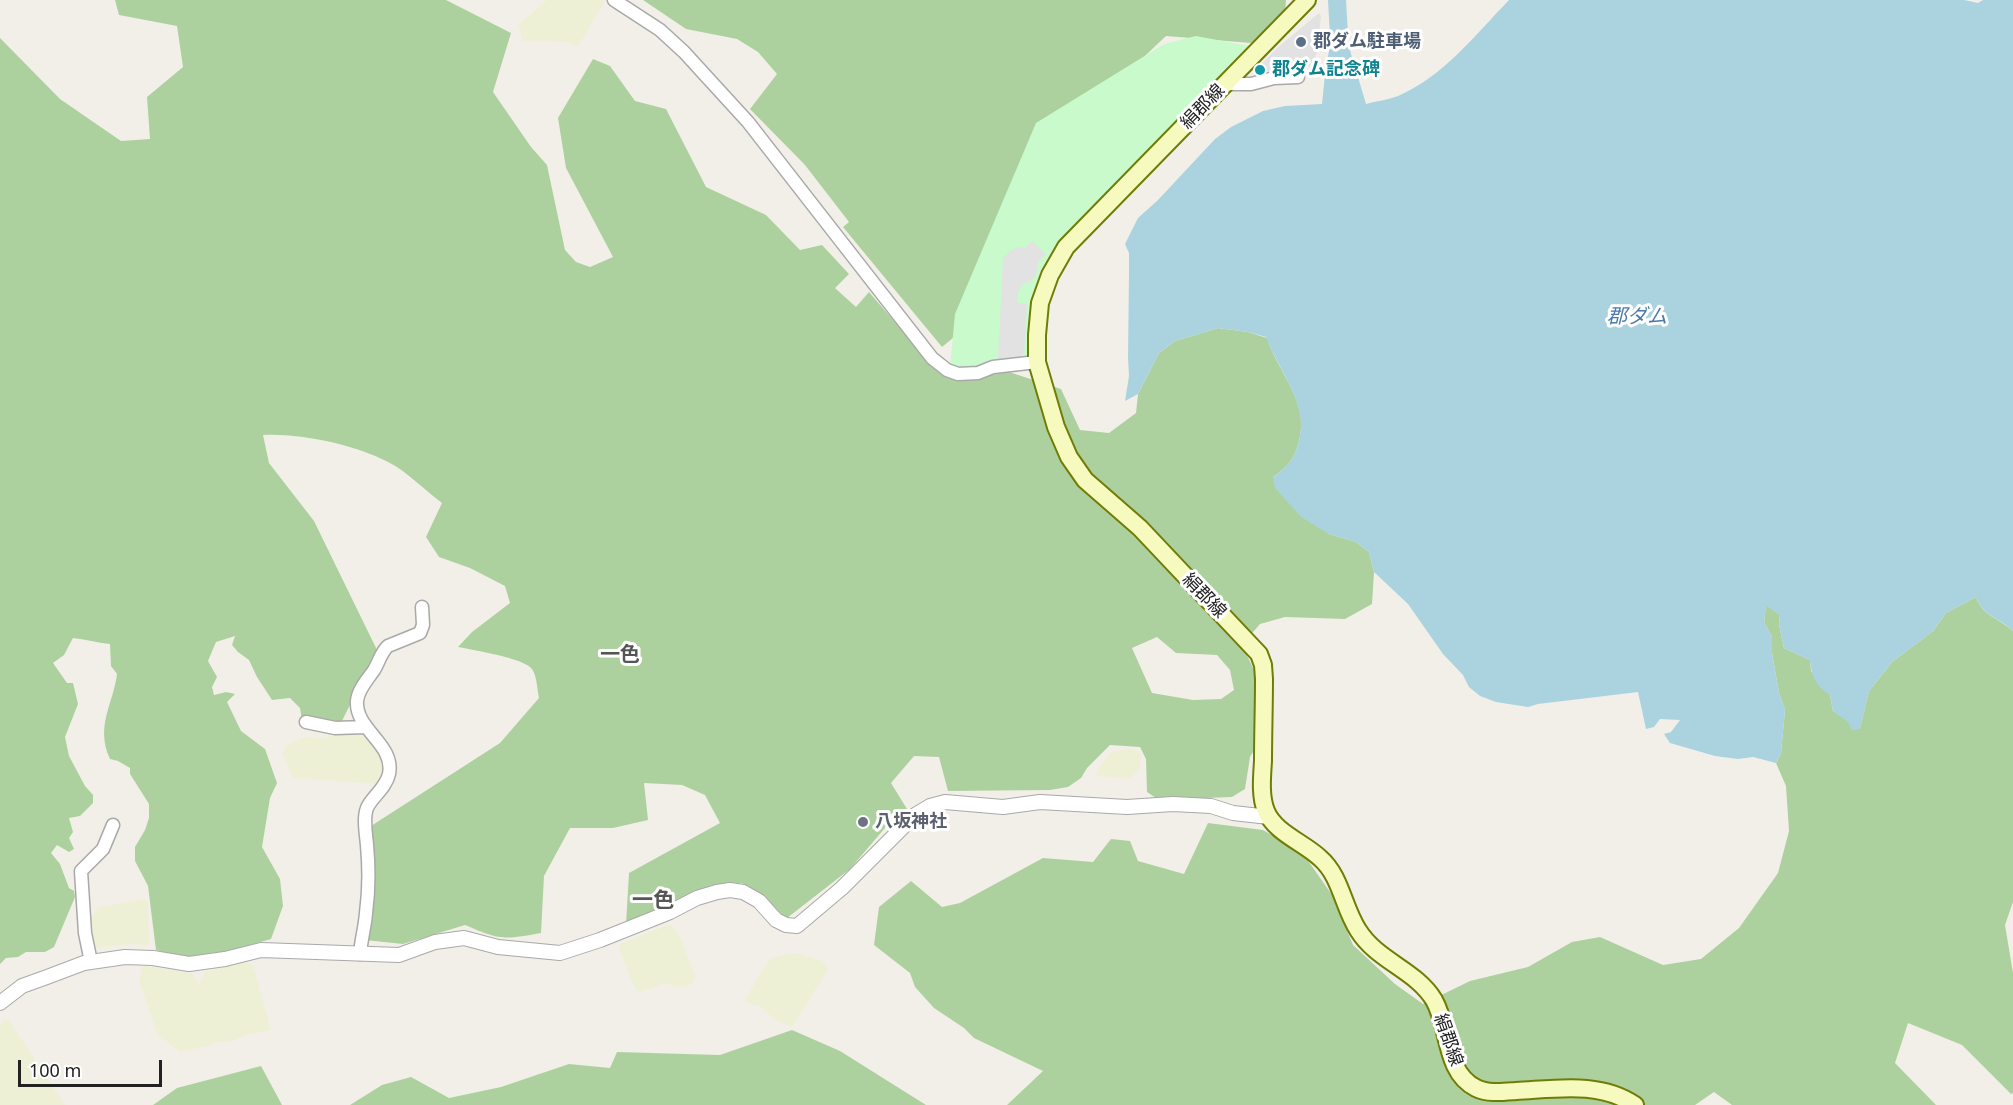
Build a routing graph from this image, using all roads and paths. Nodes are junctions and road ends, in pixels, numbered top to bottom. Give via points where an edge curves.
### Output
1 (614, 0) edge
2 (1307, 0) edge
3 (1298, 77) dead end
4 (1225, 84) junction
5 (1038, 362) junction
6 (422, 608) dead end
7 (306, 722) dead end
8 (366, 727) junction
9 (1269, 817) junction
10 (113, 825) dead end
11 (360, 954) junction
12 (91, 962) junction
13 (0, 1003) edge
14 (1635, 1105) edge

1 - 5 street via 660,30 748,122 932,358 958,374
2 - 4 main road, 絹郡線
3 - 4 street
4 - 5 main road, 絹郡線 via 1066,247 1050,274 1040,303
5 - 9 main road, 絹郡線 via 1056,427 1085,480 1140,528 1259,654 1264,679 1262,788
6 - 8 street via 420,633 388,646 361,689 357,702
7 - 8 street via 334,728
8 - 11 street via 390,764 389,776 367,807 367,897
9 - 11 street via 1211,806 1173,804 1128,807 1040,802 1003,807 945,802 915,815 842,888 797,926 776,920 759,902 743,892 730,890 697,898 560,953 498,947 464,938 435,942 399,955
9 - 14 main road, 絹郡線 via 1326,863 1357,929 1371,947 1408,974 1434,1000 1453,1063 1469,1083 1492,1092 1581,1088 1611,1092
10 - 12 street via 103,849 81,871
11 - 12 street via 291,949 261,950 189,964 125,957
12 - 13 street via 22,986

